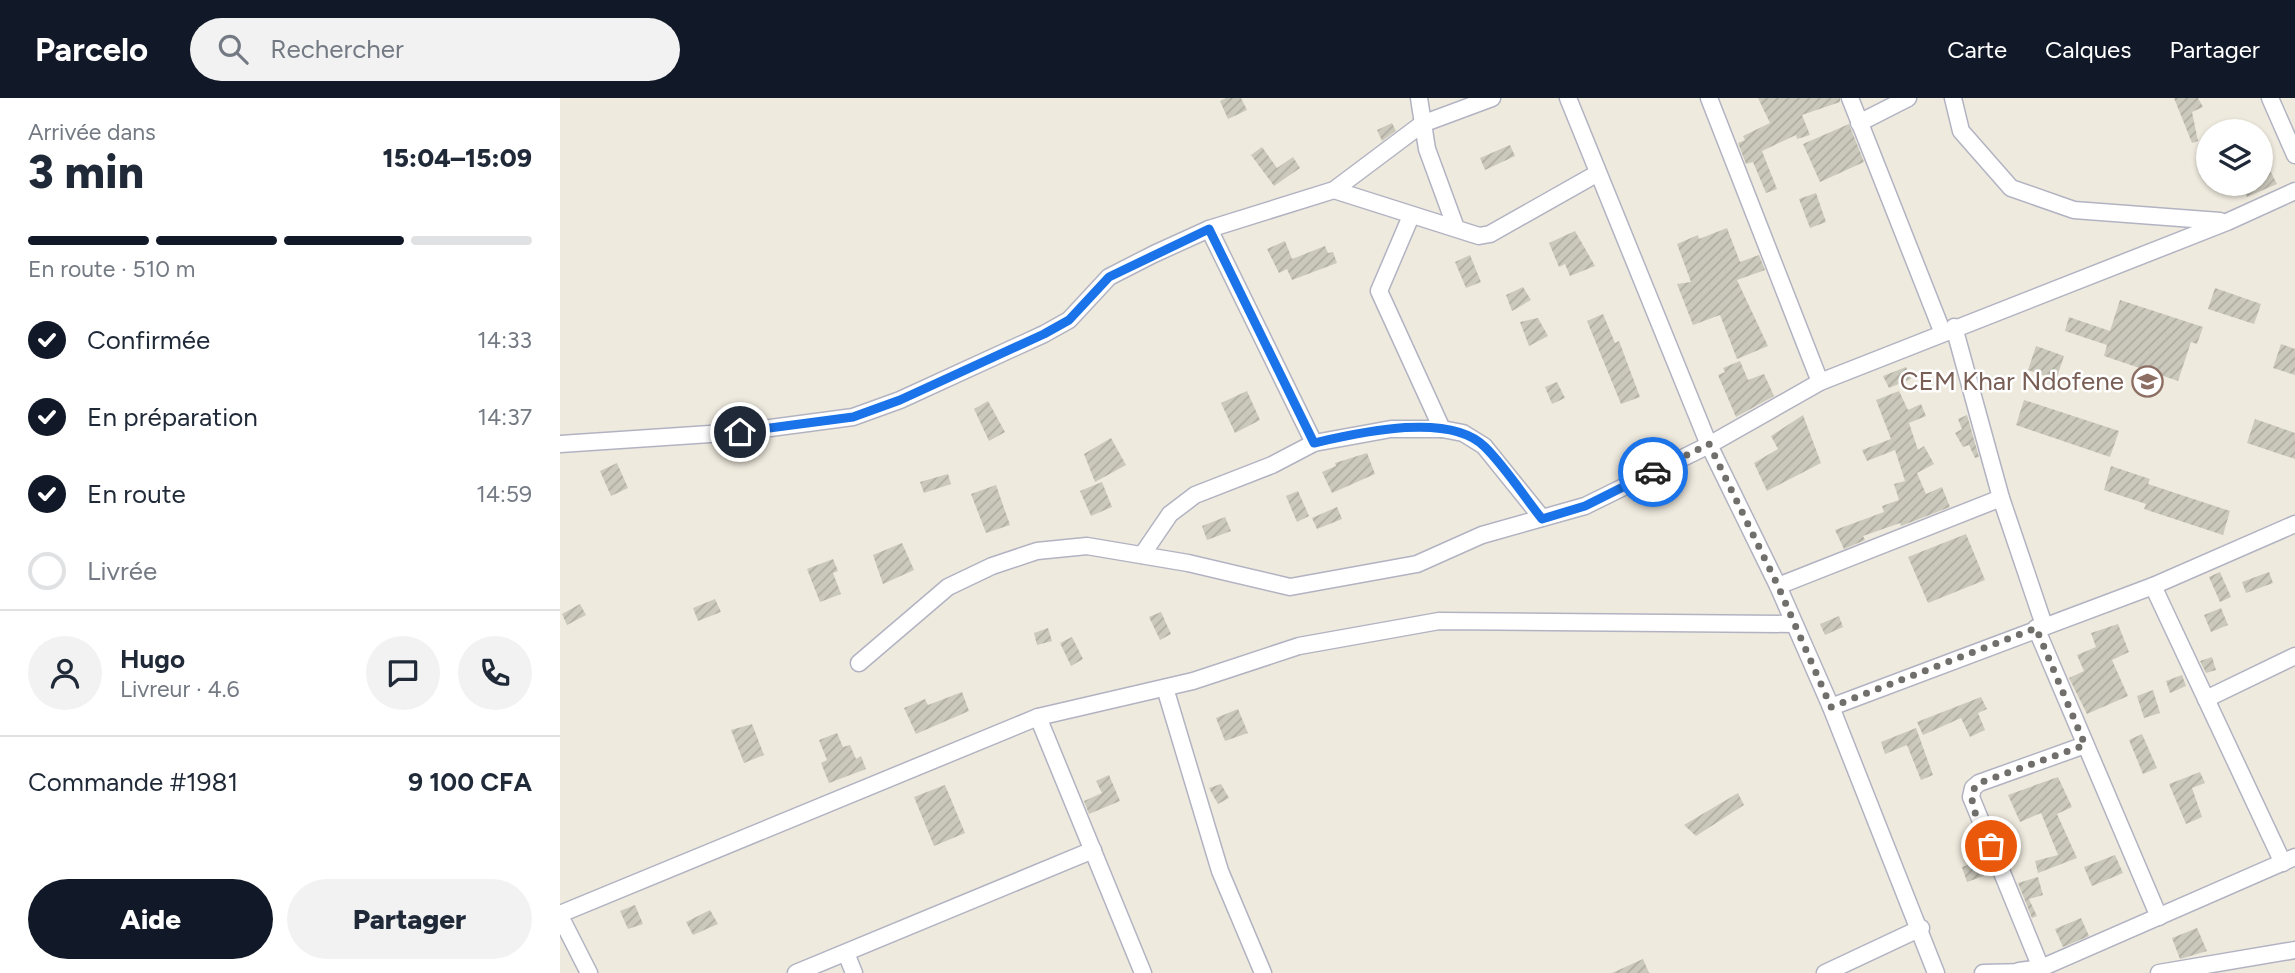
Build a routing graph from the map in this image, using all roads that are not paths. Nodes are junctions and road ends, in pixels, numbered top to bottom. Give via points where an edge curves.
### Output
1 (1419, 98) edge
2 (1492, 98) edge
3 (1568, 98) edge
4 (1709, 98) edge
5 (1850, 98) edge
6 (1908, 98) edge
7 (1953, 98) edge
8 (2270, 98) edge
9 (1860, 122) junction
10 (1422, 124) junction
11 (2295, 155) edge
12 (1598, 173) junction
13 (1334, 190) junction
14 (2295, 191) edge
15 (1411, 216) junction
16 (2227, 222) junction
17 (1456, 228) junction
18 (1209, 229) junction
19 (1948, 329) junction
20 (1820, 382) junction
21 (1442, 429) junction
22 (1314, 443) junction
23 (560, 444) edge
24 (1709, 444) junction
25 (2001, 498) junction
26 (1542, 519) junction
27 (2295, 524) edge
28 (1142, 555) junction
29 (1778, 586) junction
30 (2153, 586) junction
31 (1794, 624) junction
32 (2040, 626) junction
33 (2295, 656) edge
34 (859, 663) dead end
35 (1165, 688) junction
36 (2206, 699) junction
37 (1831, 707) junction
38 (1038, 717) junction
39 (2085, 745) junction
40 (1093, 850) junction
41 (2289, 860) edge
42 (560, 915) edge
43 (2159, 916) junction
44 (1921, 928) junction
45 (2295, 950) edge
46 (846, 953) junction
47 (2266, 957) junction
48 (2039, 971) edge
49 (589, 973) edge
50 (796, 973) edge
51 (854, 973) edge
52 (1143, 973) edge
53 (1263, 973) edge
54 (1825, 973) edge
55 (1936, 973) edge
56 (1983, 973) edge
57 (2159, 973) edge
58 (2272, 973) edge

1 - 10 street
2 - 10 street
3 - 12 street
4 - 20 street
5 - 9 street
6 - 9 street
7 - 16 street via 1961,131 2011,187 2074,210
8 - 11 street
9 - 19 street
10 - 13 street
10 - 17 street
12 - 17 street via 1490,234 1479,236
12 - 24 street
13 - 15 street
13 - 18 street
14 - 16 street
15 - 17 street
15 - 21 street via 1379,291
16 - 19 street
18 - 22 street
18 - 23 street via 1109,277 1069,320 1044,334 853,417 740,432
19 - 20 street
19 - 25 street
20 - 24 street
21 - 22 street via 1391,429
21 - 26 street via 1463,433 1484,446
22 - 28 street via 1195,495 1170,514
24 - 26 street via 1585,506
24 - 29 street
25 - 29 street
25 - 32 street
26 - 28 street via 1482,535 1418,564 1290,587
27 - 30 street
28 - 34 street via 1087,546 1037,551 992,566 948,587
29 - 31 street
30 - 32 street
30 - 36 street
31 - 35 street via 1439,621 1299,646
31 - 37 street
32 - 37 street
32 - 39 street
33 - 36 street
35 - 38 street
35 - 53 street via 1220,871
36 - 41 street
37 - 44 street
38 - 40 street
38 - 42 street
39 - 43 street
39 - 48 street via 1979,783 1970,797
40 - 46 street
40 - 52 street
41 - 43 street
42 - 49 street
43 - 48 street
44 - 54 street
44 - 55 street
45 - 47 street
46 - 50 street
46 - 51 street
47 - 57 street
47 - 58 street
48 - 56 street

